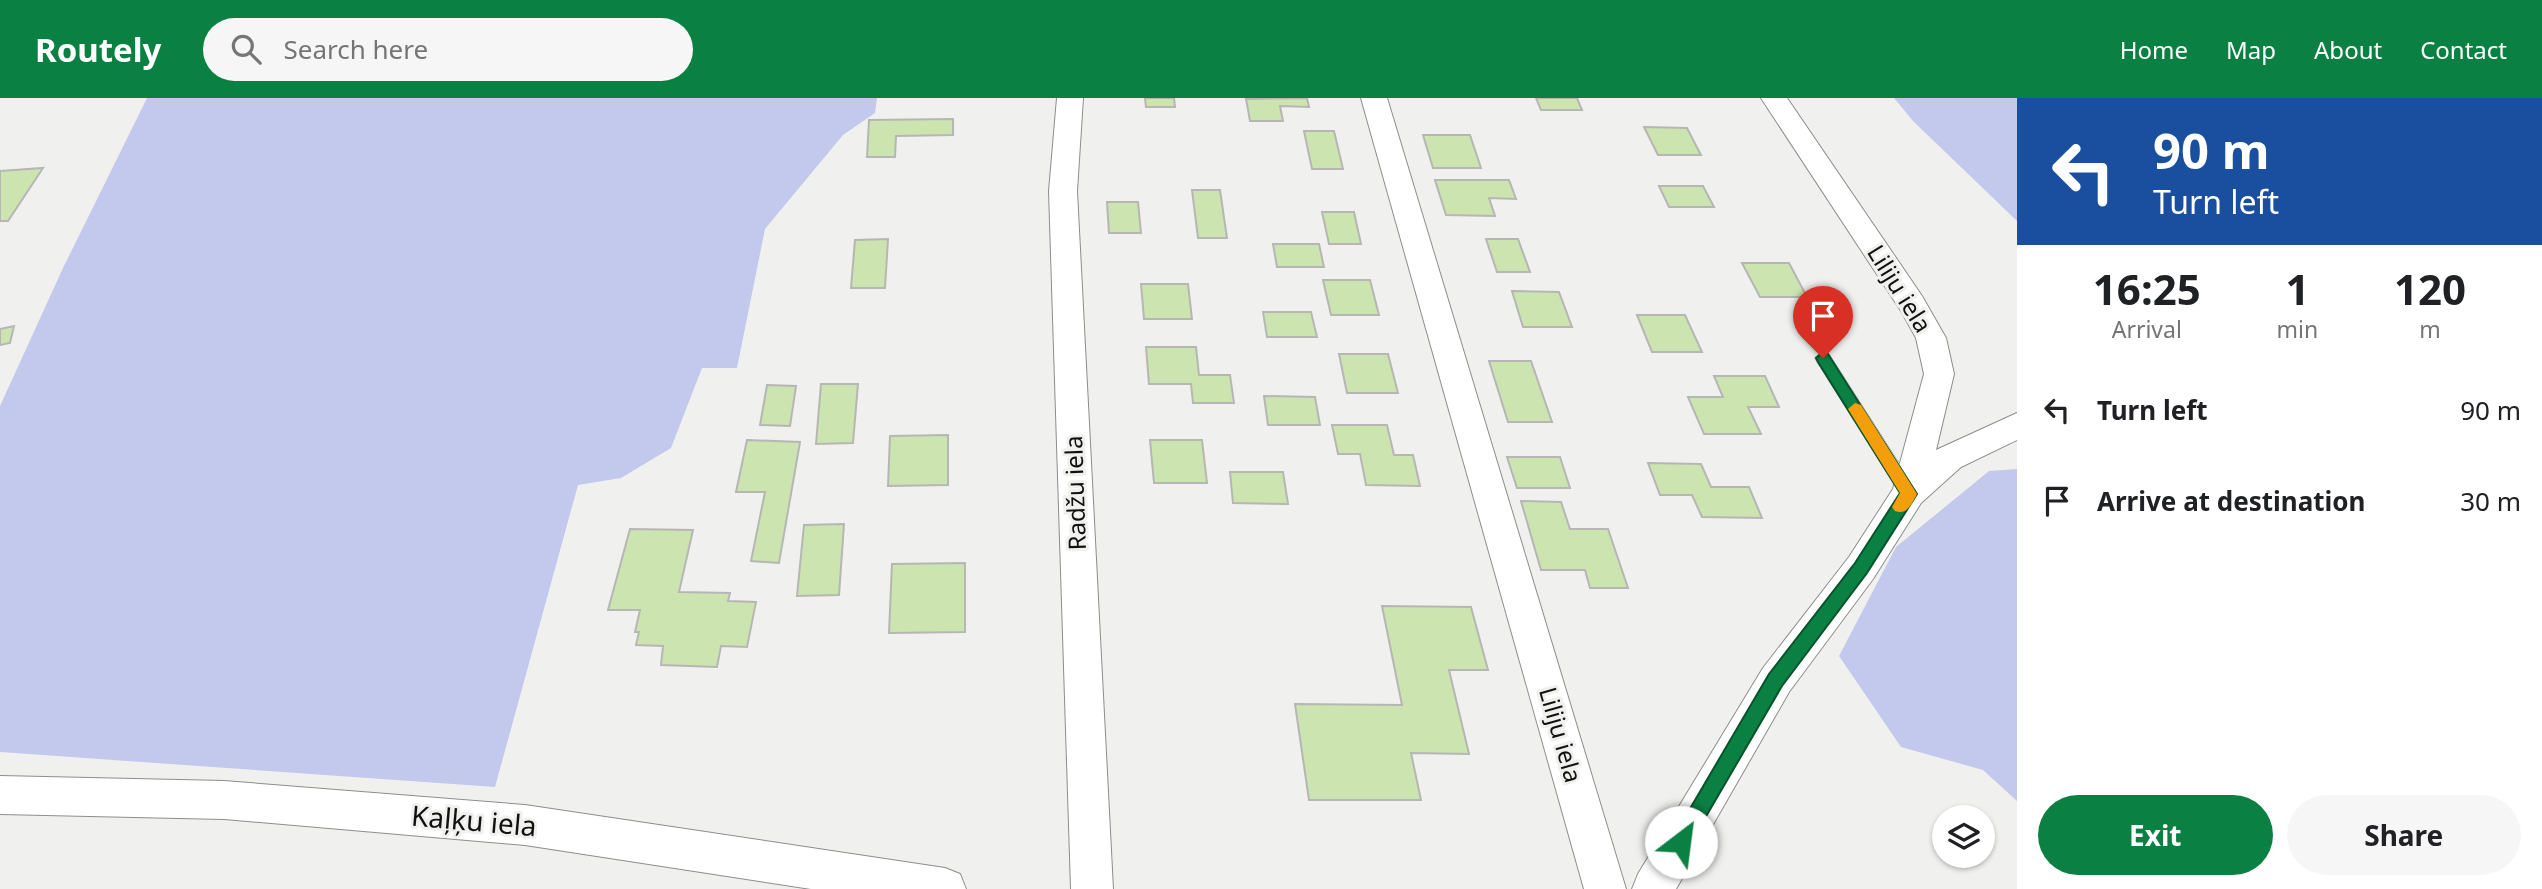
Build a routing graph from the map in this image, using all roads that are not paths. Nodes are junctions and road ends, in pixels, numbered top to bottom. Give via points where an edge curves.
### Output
1 (1070, 98) edge
2 (1374, 98) edge
3 (1774, 98) edge
4 (1823, 358) dead end
5 (2017, 426) edge
6 (1909, 494) junction
7 (0, 795) edge
8 (809, 879) edge
9 (944, 889) edge
10 (1092, 889) edge
11 (1605, 889) edge
12 (1653, 889) edge

1 - 10 street, Radžu iela via 1063,191
2 - 11 street, Liliju iela
3 - 6 street, Liliju iela via 1931,338 1939,373
4 - 6 lane
5 - 6 street via 1949,458
6 - 12 street, Liliju iela via 1861,568 1776,680
7 - 8 street, Kaļķu iela via 224,800 525,825
8 - 9 street, Kaļķu iela

